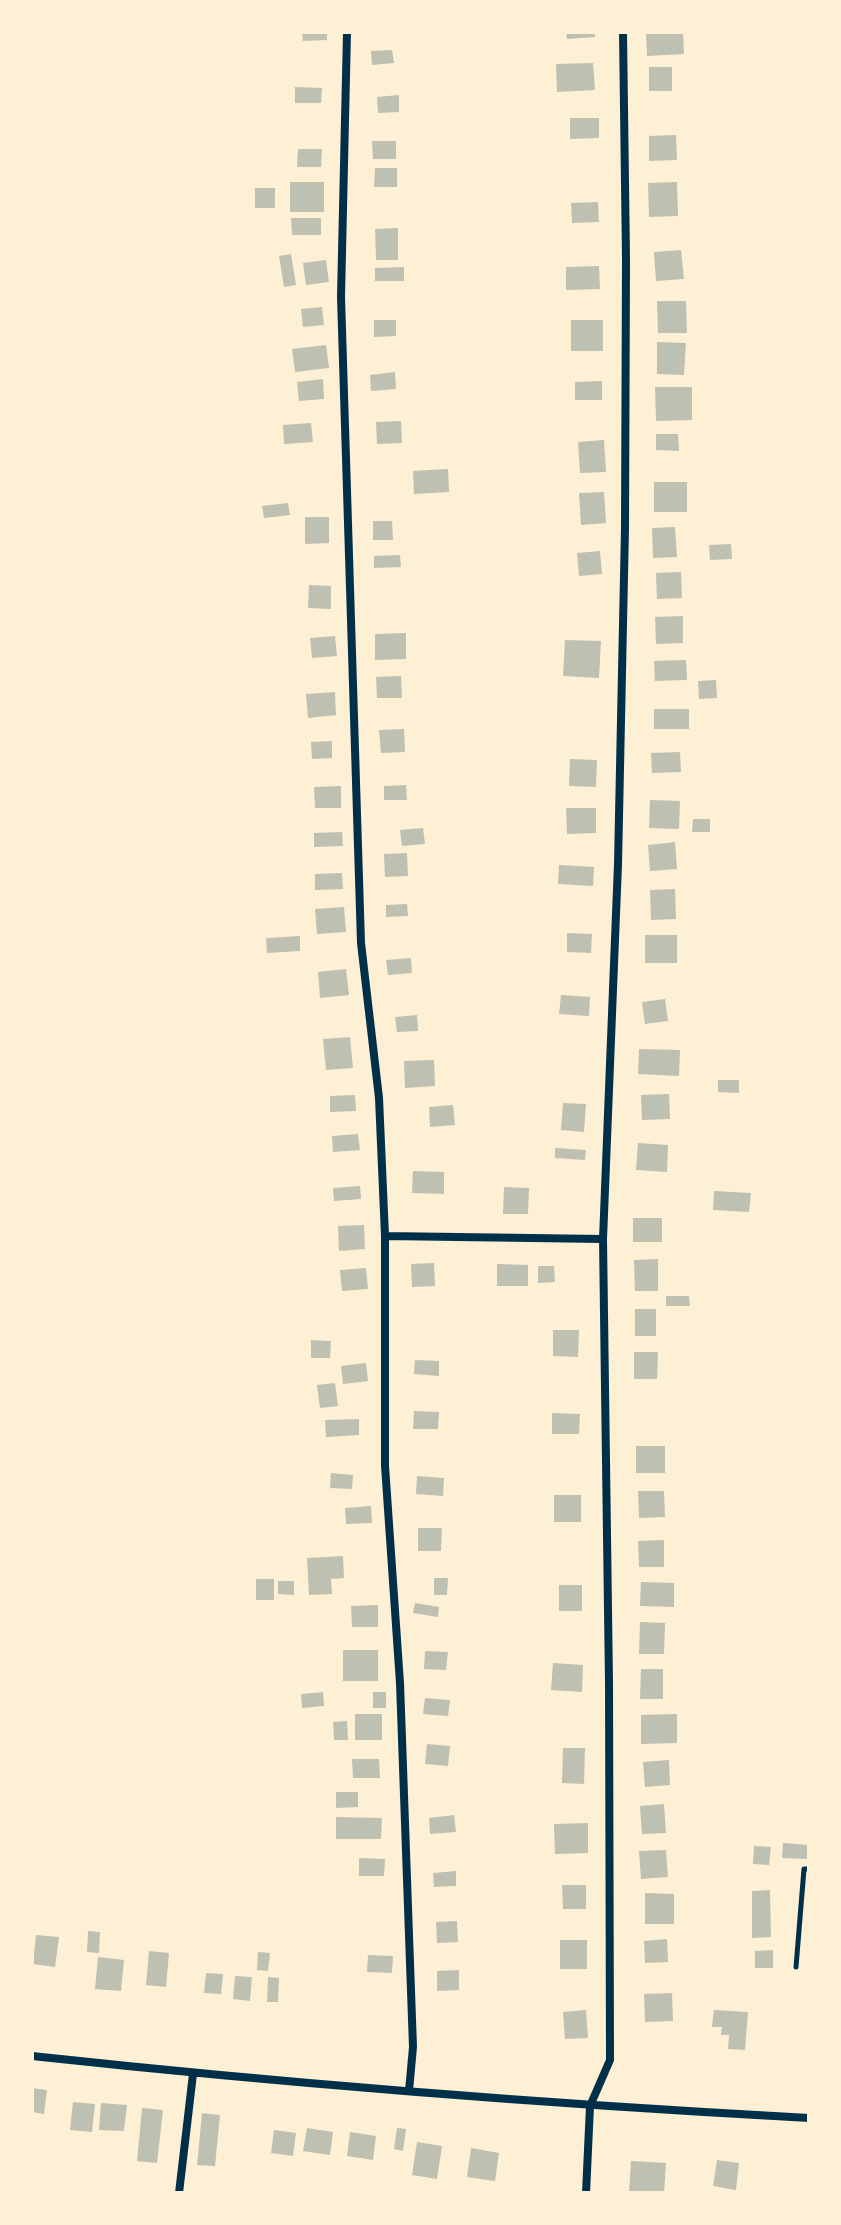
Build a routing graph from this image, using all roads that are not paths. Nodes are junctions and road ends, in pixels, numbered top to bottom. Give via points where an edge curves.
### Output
1 (347, 32) edge
2 (623, 32) edge
3 (385, 1236) junction
4 (603, 1239) junction
5 (809, 1869) edge
6 (796, 1967) dead end
7 (32, 2056) edge
8 (193, 2074) junction
9 (409, 2091) junction
10 (590, 2106) junction
11 (809, 2118) edge
12 (179, 2193) edge
13 (586, 2193) edge

1 - 3 street via 342,328 361,943 379,1098
2 - 4 street via 625,543
3 - 4 street
3 - 9 street via 385,1466 400,1683 413,2047
4 - 10 street via 610,2060
5 - 6 lane via 804,1869
7 - 8 street
8 - 9 street
8 - 12 street
9 - 10 street
10 - 11 street
10 - 13 street

